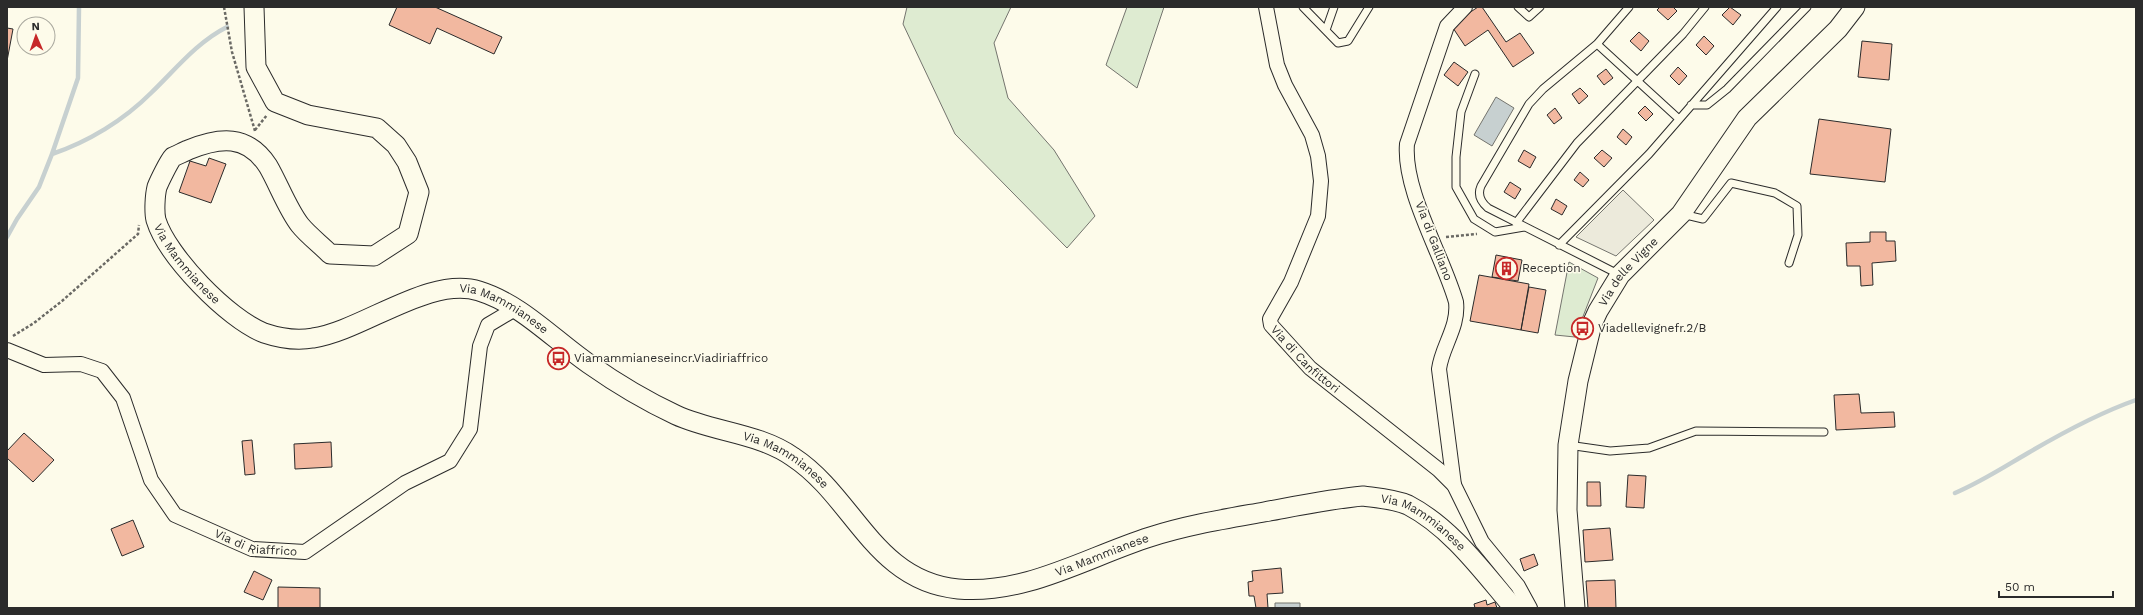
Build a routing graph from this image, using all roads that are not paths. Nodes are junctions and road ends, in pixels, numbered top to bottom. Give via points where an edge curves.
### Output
1 (254, 7) edge
2 (1266, 7) edge
3 (1303, 7) edge
4 (1334, 7) edge
5 (1369, 7) edge
6 (1465, 7) edge
7 (1518, 7) edge
8 (1540, 7) edge
9 (1630, 7) edge
10 (1705, 7) edge
11 (1777, 7) edge
12 (1807, 7) edge
13 (1855, 7) edge
14 (1326, 30) junction
15 (1597, 44) junction
16 (1475, 74) dead end
17 (1637, 82) junction
18 (1691, 105) junction
19 (1679, 118) junction
20 (1681, 214) junction
21 (1516, 223) junction
22 (1524, 227) junction
23 (1560, 245) junction
24 (1789, 263) dead end
25 (1620, 275) junction
26 (515, 309) junction
27 (7, 350) edge
28 (1824, 432) dead end
29 (1568, 445) junction
30 (1454, 484) junction
31 (1514, 608) edge
32 (1530, 608) edge
33 (1575, 608) edge

1 - 26 main road, Via Mammianese via 256,67 275,102 308,115 377,128 396,145 407,162 419,192 408,234 374,256 330,254 298,223 280,185 259,153 232,139 202,144 174,156 158,186 155,217 173,254 214,298 259,331 282,338 310,339 338,332 436,291 471,288 493,296
2 - 30 street, Via di Canfittori via 1277,65 1284,85 1312,135 1321,181 1318,216 1291,282 1270,319 1271,325 1310,368
3 - 14 lane
4 - 14 lane
5 - 14 lane via 1348,41 1338,43
6 - 30 street, Via di Galliano via 1447,26 1406,153 1418,201 1456,302 1454,325 1440,360 1439,370
7 - 8 lane via 1529,17
9 - 15 lane
10 - 17 lane
11 - 18 lane
12 - 18 lane via 1727,89 1707,105
13 - 20 main road, Via delle Vigne via 1838,29 1747,118
15 - 17 lane
15 - 21 lane via 1529,104 1481,186 1479,197 1485,205
16 - 22 lane via 1461,112 1456,187 1474,219 1495,232
17 - 19 lane
17 - 21 lane via 1578,143
18 - 19 lane
19 - 23 lane via 1649,154
20 - 24 lane via 1703,219 1731,183 1775,193 1797,206 1798,235
20 - 25 main road, Via delle Vigne
21 - 22 lane
22 - 23 lane
23 - 25 lane
25 - 29 main road, Via delle Vigne via 1592,324 1578,381
26 - 27 street, Via di Riaffrico via 488,325 480,346 470,429 450,461 405,483 305,552 252,550 175,515 151,480 123,398 102,371 81,364 44,365
26 - 31 main road, Via Mammianese via 589,364 680,418 778,447 793,456 813,471 887,558 907,573 938,585 974,589 1007,587 1048,575 1151,536 1194,524 1363,496 1388,499 1407,505 1427,517 1458,544
28 - 29 lane via 1696,430 1649,448 1610,451
29 - 33 main road, Via delle Vigne via 1566,510
30 - 32 street, Via di Canfittori via 1482,542 1518,586

